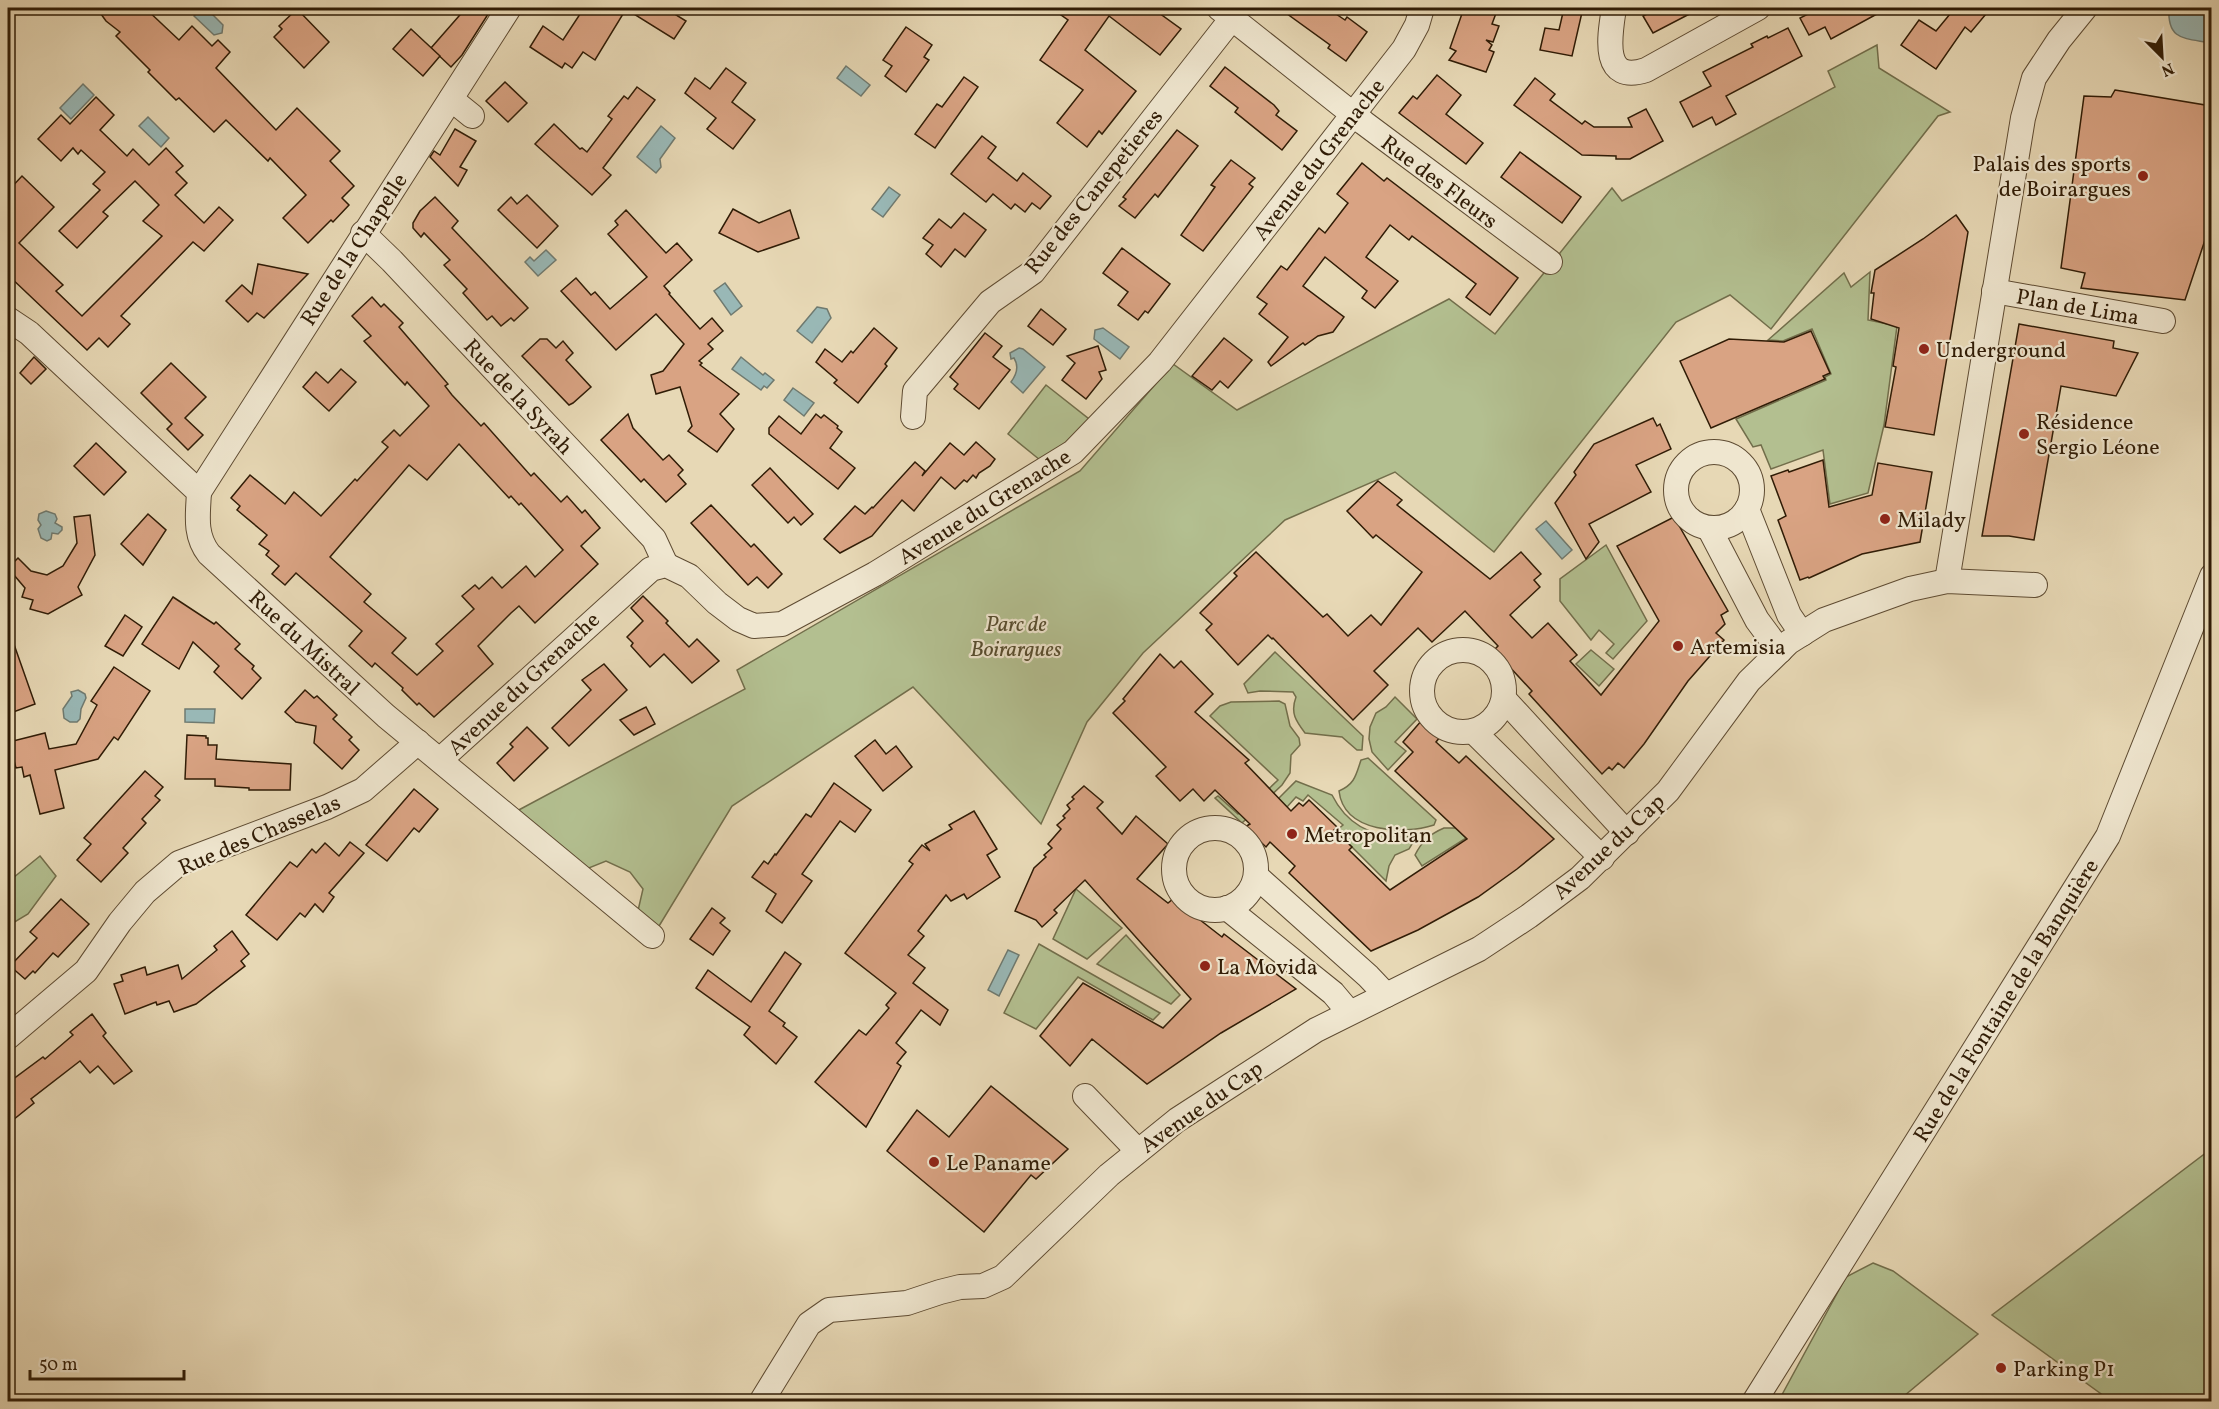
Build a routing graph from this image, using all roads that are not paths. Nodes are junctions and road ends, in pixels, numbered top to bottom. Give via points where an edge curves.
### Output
1 (510, 8) edge
2 (1422, 8) edge
3 (1614, 8) edge
4 (1758, 8) edge
5 (2085, 8) edge
6 (1226, 12) edge
7 (451, 99) junction
8 (1352, 114) junction
9 (472, 116) dead end
10 (363, 233) junction
11 (1550, 262) dead end
12 (1994, 291) junction
13 (8, 319) edge
14 (2163, 321) dead end
15 (913, 417) dead end
16 (198, 492) junction
17 (1747, 509) junction
18 (1709, 528) junction
19 (666, 565) junction
20 (2211, 576) edge
21 (1947, 581) junction
22 (2035, 585) dead end
23 (1802, 634) junction
24 (1780, 651) junction
25 (1504, 699) junction
26 (1473, 731) junction
27 (417, 742) junction
28 (440, 760) junction
29 (1627, 833) junction
30 (1602, 858) junction
31 (1256, 876) junction
32 (1227, 908) junction
33 (652, 936) dead end
34 (1386, 995) junction
35 (1349, 1012) junction
36 (8, 1037) edge
37 (1085, 1096) dead end
38 (1137, 1150) junction
39 (761, 1401) edge
40 (1754, 1401) edge

1 - 7 street, Rue de la Chapelle
2 - 8 street, Avenue du Grenache via 1404,49
3 - 4 street via 1609,41 1612,59 1618,68 1634,74
5 - 12 street via 2034,78 2017,148
6 - 8 street, Rue des Fleurs
6 - 15 street, Rue des Canepetieres via 1032,272 990,302 915,391
7 - 9 street
7 - 10 street, Rue de la Chapelle
8 - 11 street, Rue des Fleurs
8 - 19 street, Avenue du Grenache via 1160,362 1073,452 875,574 782,624 754,626 738,619 689,576
10 - 16 street, Rue de la Chapelle
10 - 19 street, Rue de la Syrah via 654,538
12 - 14 street, Plan de Lima
12 - 21 street
13 - 16 street via 29,333
16 - 27 street, Rue du Mistral via 198,532 209,554
17 - 18 street via 1730,524
17 - 18 street via 1751,488 1743,466 1723,454 1700,456 1682,469 1677,480 1677,501 1689,519
17 - 23 street via 1789,615
18 - 24 street via 1757,620
19 - 28 street, Avenue du Grenache via 651,569 634,582
20 - 40 street, Rue de la Fontaine de la Banquière via 2108,836
21 - 22 street, Avenue du Cap
21 - 23 street, Avenue du Cap via 1869,603 1824,620
23 - 24 street, Avenue du Cap
24 - 29 street, Avenue du Cap via 1749,681 1668,791
25 - 26 street via 1496,716
25 - 26 street via 1500,672 1480,653 1454,651 1433,662 1422,690 1429,714 1448,730
25 - 29 street
26 - 30 street
27 - 28 street, Rue du Mistral
27 - 36 street, Rue des Chasselas via 363,790 179,863 145,892 86,971
28 - 33 street, Rue du Mistral
29 - 30 street, Avenue du Cap
30 - 34 street, Avenue du Cap via 1487,944
31 - 32 street via 1246,896
31 - 32 street via 1250,847 1235,834 1213,829 1192,836 1185,843 1175,864 1178,886 1193,904
31 - 34 street
32 - 35 street via 1333,993
34 - 35 street, Avenue du Cap
35 - 38 street, Avenue du Cap via 1220,1091
37 - 38 street
38 - 39 street, Avenue du Cap via 1003,1277 983,1286 960,1287 907,1303 829,1310 809,1324

